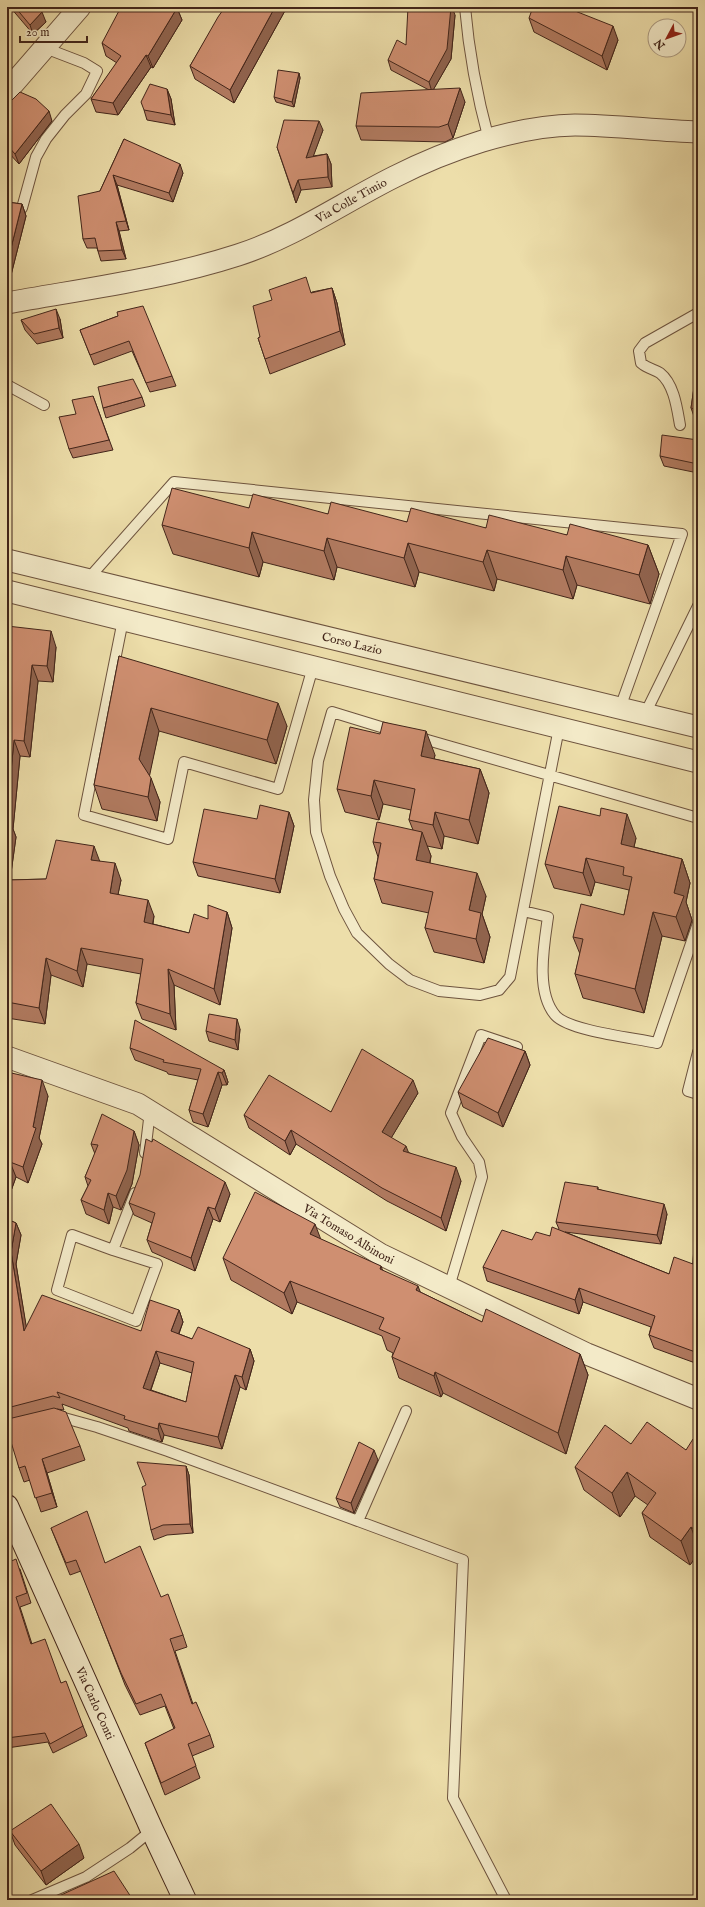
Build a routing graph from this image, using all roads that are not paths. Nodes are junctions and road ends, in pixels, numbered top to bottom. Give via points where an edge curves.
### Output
1 (80, 7) edge
2 (465, 7) edge
3 (45, 48) junction
4 (7, 91) edge
5 (698, 132) edge
6 (489, 140) junction
7 (22, 208) edge
8 (7, 303) edge
9 (698, 312) edge
10 (7, 385) edge
11 (44, 405) dead end
12 (680, 425) dead end
13 (7, 560) edge
14 (88, 579) junction
15 (11, 594) edge
16 (698, 606) edge
17 (123, 620) junction
18 (313, 667) junction
19 (620, 708) junction
20 (645, 714) junction
21 (698, 727) edge
22 (559, 728) junction
23 (698, 762) edge
24 (550, 777) junction
25 (698, 818) edge
26 (523, 911) junction
27 (698, 922) edge
28 (517, 1047) edge
29 (698, 1052) edge
30 (7, 1057) edge
31 (698, 1094) edge
32 (150, 1111) junction
33 (142, 1165) edge
34 (138, 1186) edge
35 (113, 1250) junction
36 (449, 1287) junction
37 (698, 1399) edge
38 (406, 1411) dead end
39 (7, 1428) edge
40 (7, 1506) edge
41 (358, 1521) junction
42 (152, 1830) junction
43 (32, 1900) edge
44 (185, 1900) edge
45 (506, 1900) edge

1 - 3 street
2 - 6 lane via 477,96
3 - 4 street
3 - 7 lane via 84,63 97,71 86,94 64,115 39,151
5 - 6 street, Via Colle Timio via 574,125 524,130
6 - 8 street, Via Colle Timio via 464,147 395,177 278,240 238,255 161,275
9 - 12 lane via 645,343 639,351 641,363 649,370 660,373 668,383
10 - 11 lane
13 - 14 street, Corso Lazio
14 - 19 street, Corso Lazio
14 - 19 lane via 174,482 682,534
15 - 17 street
16 - 20 lane
17 - 18 street
17 - 18 lane via 84,815 168,839 184,762 278,789
18 - 22 street
19 - 20 street, Corso Lazio
20 - 21 street, Corso Lazio
22 - 23 street
22 - 24 lane
24 - 25 lane
24 - 26 lane
24 - 26 lane via 332,712 318,761 314,800 316,832 330,876 357,932 389,964 410,980 446,991 480,995 498,990 510,977
26 - 27 lane via 548,917 543,956 544,986 557,1017 574,1026 657,1042
28 - 36 lane via 481,1035 451,1113 462,1137 479,1162 482,1178
29 - 31 lane via 688,1091
30 - 32 street, Via Tomaso Albinoni via 138,1104
32 - 33 lane
32 - 36 street, Via Tomaso Albinoni via 380,1254
34 - 35 lane
35 - 35 lane via 157,1264 136,1321 57,1290 72,1235
36 - 37 street, Via Tomaso Albinoni via 587,1354
38 - 41 lane
39 - 41 lane via 59,1415 175,1453
40 - 42 street, Via Carlo Conti
41 - 45 lane via 463,1560 453,1798
42 - 43 lane via 86,1877
42 - 44 street, Via Carlo Conti

